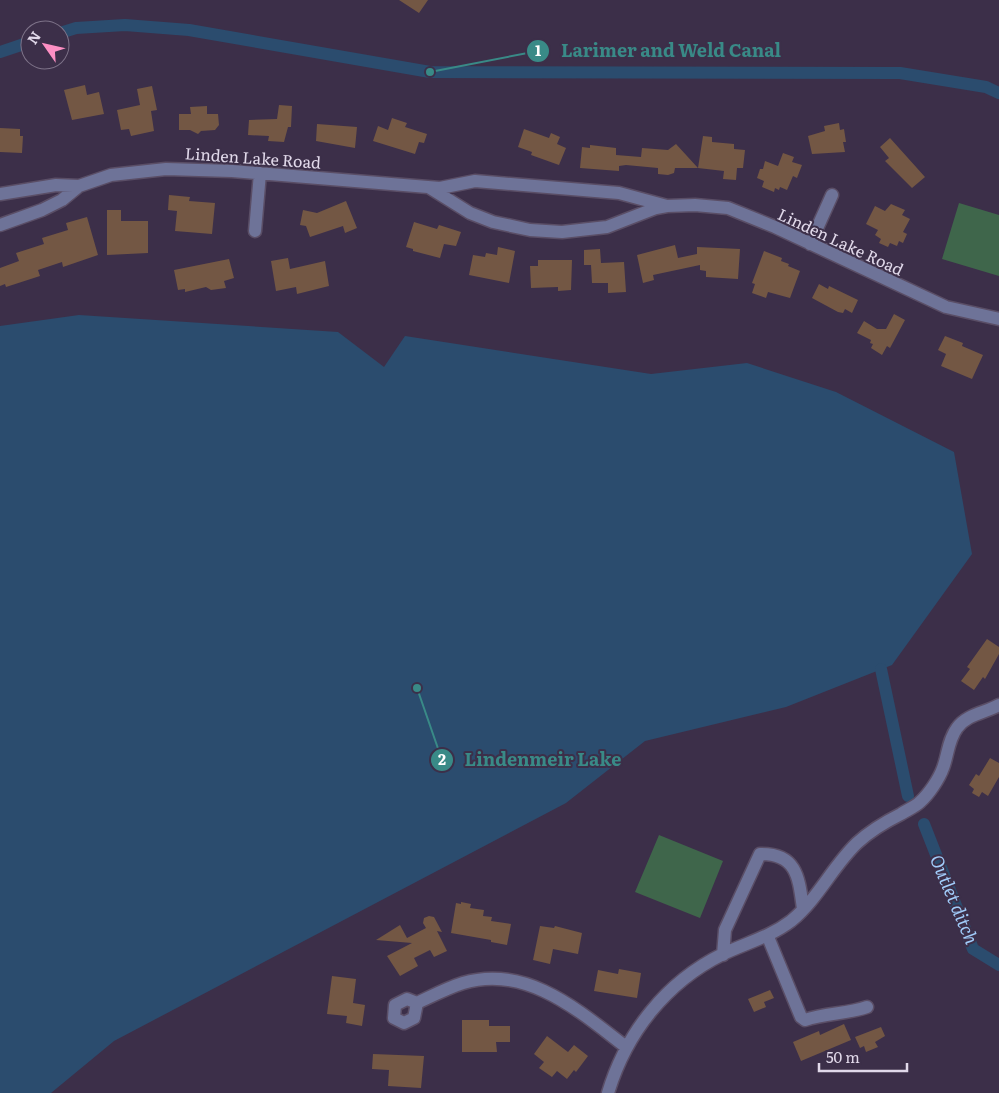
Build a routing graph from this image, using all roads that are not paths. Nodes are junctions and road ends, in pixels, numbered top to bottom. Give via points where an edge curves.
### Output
1 (260, 173) junction
2 (79, 186) junction
3 (427, 186) junction
4 (0, 194) edge
5 (832, 195) dead end
6 (667, 206) junction
7 (0, 225) edge
8 (256, 231) dead end
9 (810, 244) junction
10 (999, 319) edge
11 (999, 705) edge
12 (803, 910) junction
13 (768, 937) junction
14 (723, 955) junction
15 (417, 1003) dead end
16 (867, 1008) dead end
17 (626, 1047) junction
18 (608, 1093) edge

1 - 2 street, Linden Lake Road via 166,169 110,175
1 - 3 street, Linden Lake Road
1 - 8 street
2 - 4 street, Linden Lake Road via 56,185
2 - 7 street, Linden Lake Road via 42,210
3 - 6 street, Linden Lake Road via 494,182 619,193
3 - 6 street, Linden Lake Road via 470,214 530,230 594,230
5 - 9 street
6 - 9 street, Linden Lake Road via 728,208
9 - 10 street, Linden Lake Road via 946,307
11 - 12 street via 970,717 956,728 944,767 920,803 876,827 856,844
12 - 13 street
12 - 14 street via 798,874 789,861 760,854 725,930
13 - 14 street
13 - 16 street via 805,1020 831,1012
14 - 17 street via 684,978 659,1001
15 - 17 street via 463,983 490,979 517,981 567,1002
17 - 18 street

